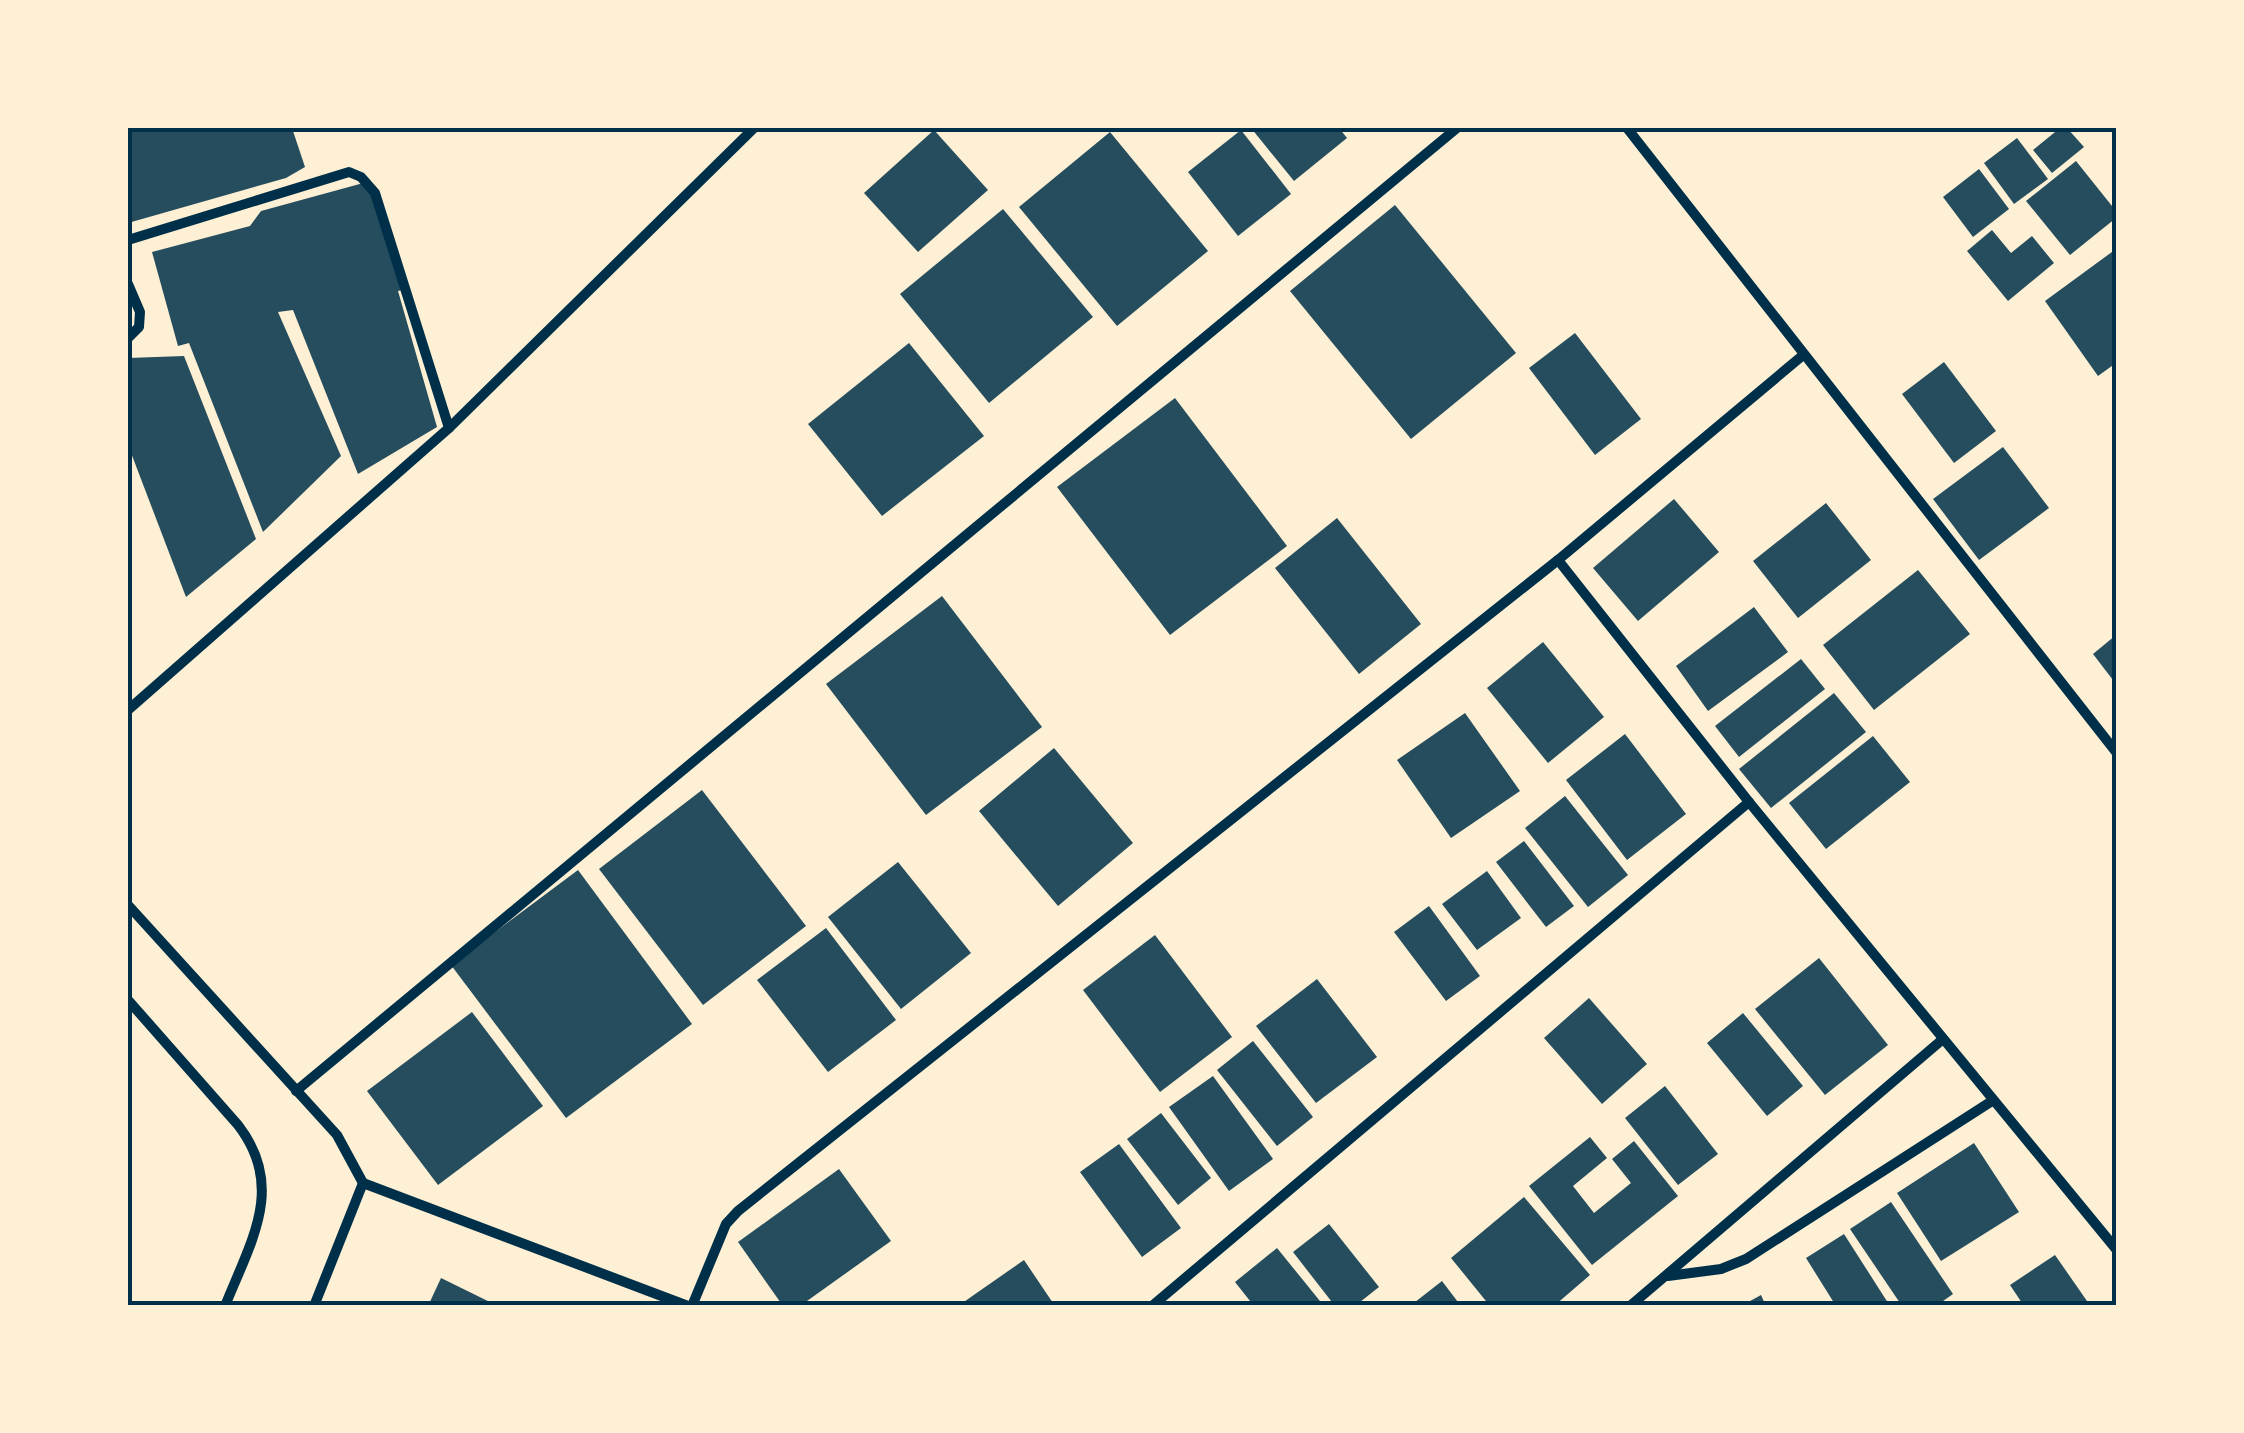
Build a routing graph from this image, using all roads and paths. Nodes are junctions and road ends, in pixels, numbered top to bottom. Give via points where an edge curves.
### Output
1 (754, 128) edge
2 (1457, 128) edge
3 (1627, 128) edge
4 (128, 240) edge
5 (128, 284) edge
6 (128, 338) edge
7 (1802, 356) junction
8 (448, 428) junction
9 (1558, 560) junction
10 (128, 710) edge
11 (2116, 752) edge
12 (1750, 802) junction
13 (128, 905) edge
14 (128, 1000) edge
15 (1944, 1039) junction
16 (296, 1091) junction
17 (1992, 1101) junction
18 (363, 1183) junction
19 (2116, 1249) edge
20 (1667, 1276) junction
21 (225, 1306) edge
22 (314, 1306) edge
23 (690, 1306) edge
24 (1152, 1306) edge
25 (1630, 1306) edge

1 - 8 street
2 - 16 street
3 - 7 street
4 - 8 street via 348,172 361,177 375,193
5 - 6 street via 140,312 139,327
7 - 9 street
7 - 11 street
8 - 10 street
9 - 12 street
9 - 23 street via 738,1211
12 - 15 street
12 - 24 street
13 - 16 street
14 - 21 street via 238,1125 264,1170 255,1231
15 - 17 street
15 - 20 street
16 - 18 street via 351,1154
17 - 19 street
17 - 20 street via 1746,1259
18 - 22 street
18 - 23 street
20 - 25 street

